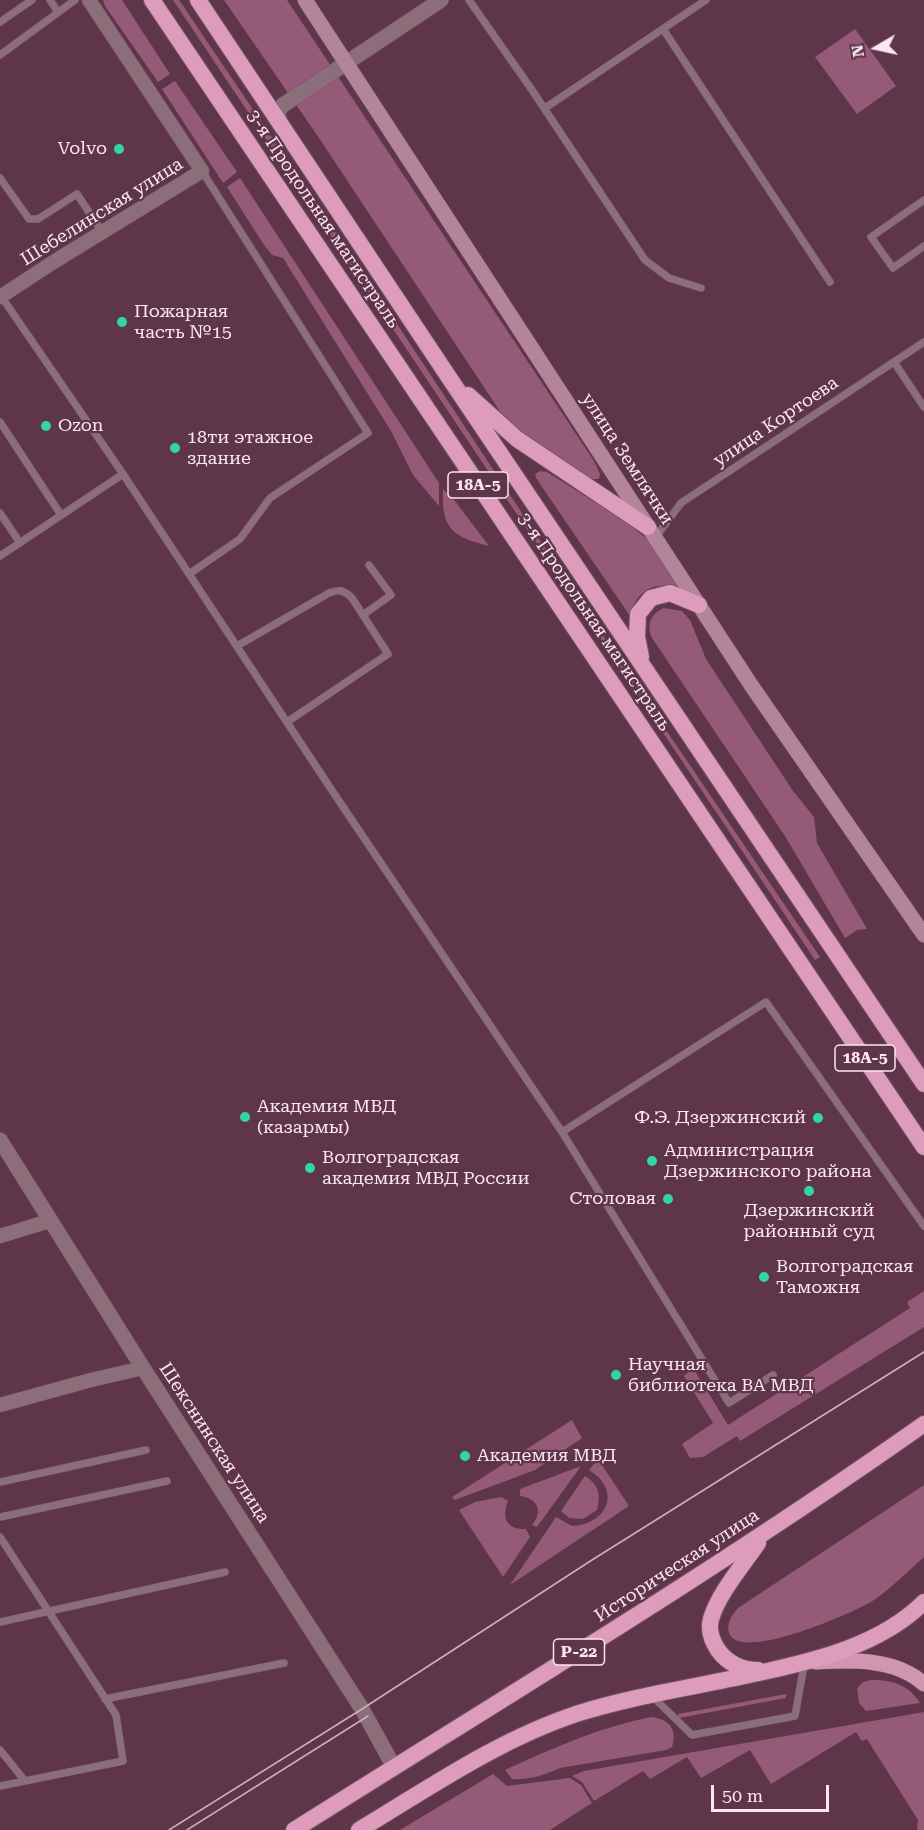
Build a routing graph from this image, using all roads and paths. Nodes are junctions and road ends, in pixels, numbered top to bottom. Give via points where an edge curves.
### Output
1 (32, 0) edge
2 (50, 0) edge
3 (75, 0) edge
4 (89, 0) edge
5 (152, 0) edge
6 (198, 0) edge
7 (305, 0) edge
8 (441, 0) edge
9 (469, 0) edge
10 (706, 0) edge
11 (23, 3) edge
12 (58, 12) junction
13 (0, 22) edge
14 (663, 29) junction
15 (0, 55) edge
16 (347, 64) junction
17 (545, 108) junction
18 (279, 120) junction
19 (202, 171) junction
20 (0, 178) edge
21 (924, 200) edge
22 (102, 232) junction
23 (924, 246) edge
24 (830, 282) dead end
25 (701, 288) dead end
26 (0, 295) edge
27 (924, 342) edge
28 (894, 362) junction
29 (448, 376) junction
30 (924, 407) edge
31 (0, 422) edge
32 (123, 474) junction
33 (0, 513) edge
34 (61, 515) junction
35 (652, 533) junction
36 (20, 543) junction
37 (0, 556) edge
38 (369, 565) dead end
39 (189, 574) junction
40 (699, 605) junction
41 (363, 615) junction
42 (237, 646) junction
43 (643, 666) junction
44 (287, 722) junction
45 (924, 935) edge
46 (924, 1084) edge
47 (562, 1132) junction
48 (0, 1140) edge
49 (924, 1147) edge
50 (50, 1221) junction
51 (924, 1226) edge
52 (0, 1236) edge
53 (142, 1368) junction
54 (773, 1375) dead end
55 (0, 1404) edge
56 (924, 1424) edge
57 (146, 1450) dead end
58 (167, 1481) dead end
59 (0, 1482) edge
60 (0, 1517) edge
61 (763, 1535) junction
62 (0, 1537) edge
63 (225, 1572) dead end
64 (924, 1602) edge
65 (48, 1611) junction
66 (0, 1622) edge
67 (804, 1663) junction
68 (284, 1664) dead end
69 (771, 1670) junction
70 (924, 1684) edge
71 (652, 1696) junction
72 (105, 1699) junction
73 (0, 1750) edge
74 (394, 1767) junction
75 (25, 1781) junction
76 (0, 1786) edge
77 (294, 1830) edge
78 (359, 1830) edge

1 - 11 lane
2 - 12 lane
3 - 12 lane
4 - 19 street, Шебелинская улица
5 - 49 highway, 3-я Продольная магистраль / 18А-5
6 - 18 highway, 3-я Продольная магистраль / 18А-5
7 - 16 main road, улица Землячки
8 - 16 street
9 - 17 lane
10 - 14 lane
11 - 13 lane
12 - 15 lane
14 - 17 lane
14 - 24 lane
16 - 18 street via 280,107
16 - 35 main road, улица Землячки
17 - 25 lane via 645,260 669,278
18 - 29 highway, 3-я Продольная магистраль / 18А-5
19 - 22 street, Шебелинская улица
19 - 39 lane via 368,433 270,498 240,539
20 - 22 lane via 29,219 38,219 77,194
21 - 23 lane via 871,237 893,268
22 - 26 street, Шебелинская улица
26 - 32 lane
27 - 28 lane, улица Кортоева
28 - 30 lane
28 - 35 lane, улица Кортоева via 681,503
29 - 35 highway via 517,439
29 - 43 highway, 3-я Продольная магистраль / 18А-5
31 - 34 lane
32 - 34 lane
32 - 39 lane
33 - 36 lane
34 - 36 lane
35 - 40 main road, улица Землячки
36 - 37 lane
38 - 41 lane via 391,595
39 - 42 lane
40 - 43 highway via 670,593 651,598 638,614 637,637
40 - 45 main road, улица Землячки
41 - 42 lane via 346,592 338,590
41 - 44 lane via 388,654
42 - 44 lane
43 - 46 highway, 3-я Продольная магистраль / 18А-5
44 - 47 lane
47 - 51 lane via 766,1002
47 - 54 lane via 729,1403
48 - 50 street, Шекснинская улица
50 - 52 street
50 - 53 street, Шекснинская улица
53 - 55 street
53 - 74 street, Шекснинская улица via 362,1709
56 - 61 highway, Историческая улица / Р-22
57 - 59 lane
58 - 60 lane
61 - 69 highway, Р-22 via 716,1606 710,1632 722,1656 735,1665
61 - 74 highway, Историческая улица / Р-22
62 - 65 lane
63 - 65 lane
64 - 67 highway, Р-22 via 882,1632
65 - 66 lane
65 - 72 lane
67 - 69 highway, Р-22
67 - 70 main road via 878,1663
67 - 71 lane via 795,1716 692,1736
68 - 72 lane
69 - 71 highway, Р-22
71 - 78 highway, Р-22 via 540,1726
72 - 75 lane via 116,1715 123,1761
73 - 75 lane
74 - 77 highway, Историческая улица / Р-22
75 - 76 lane

